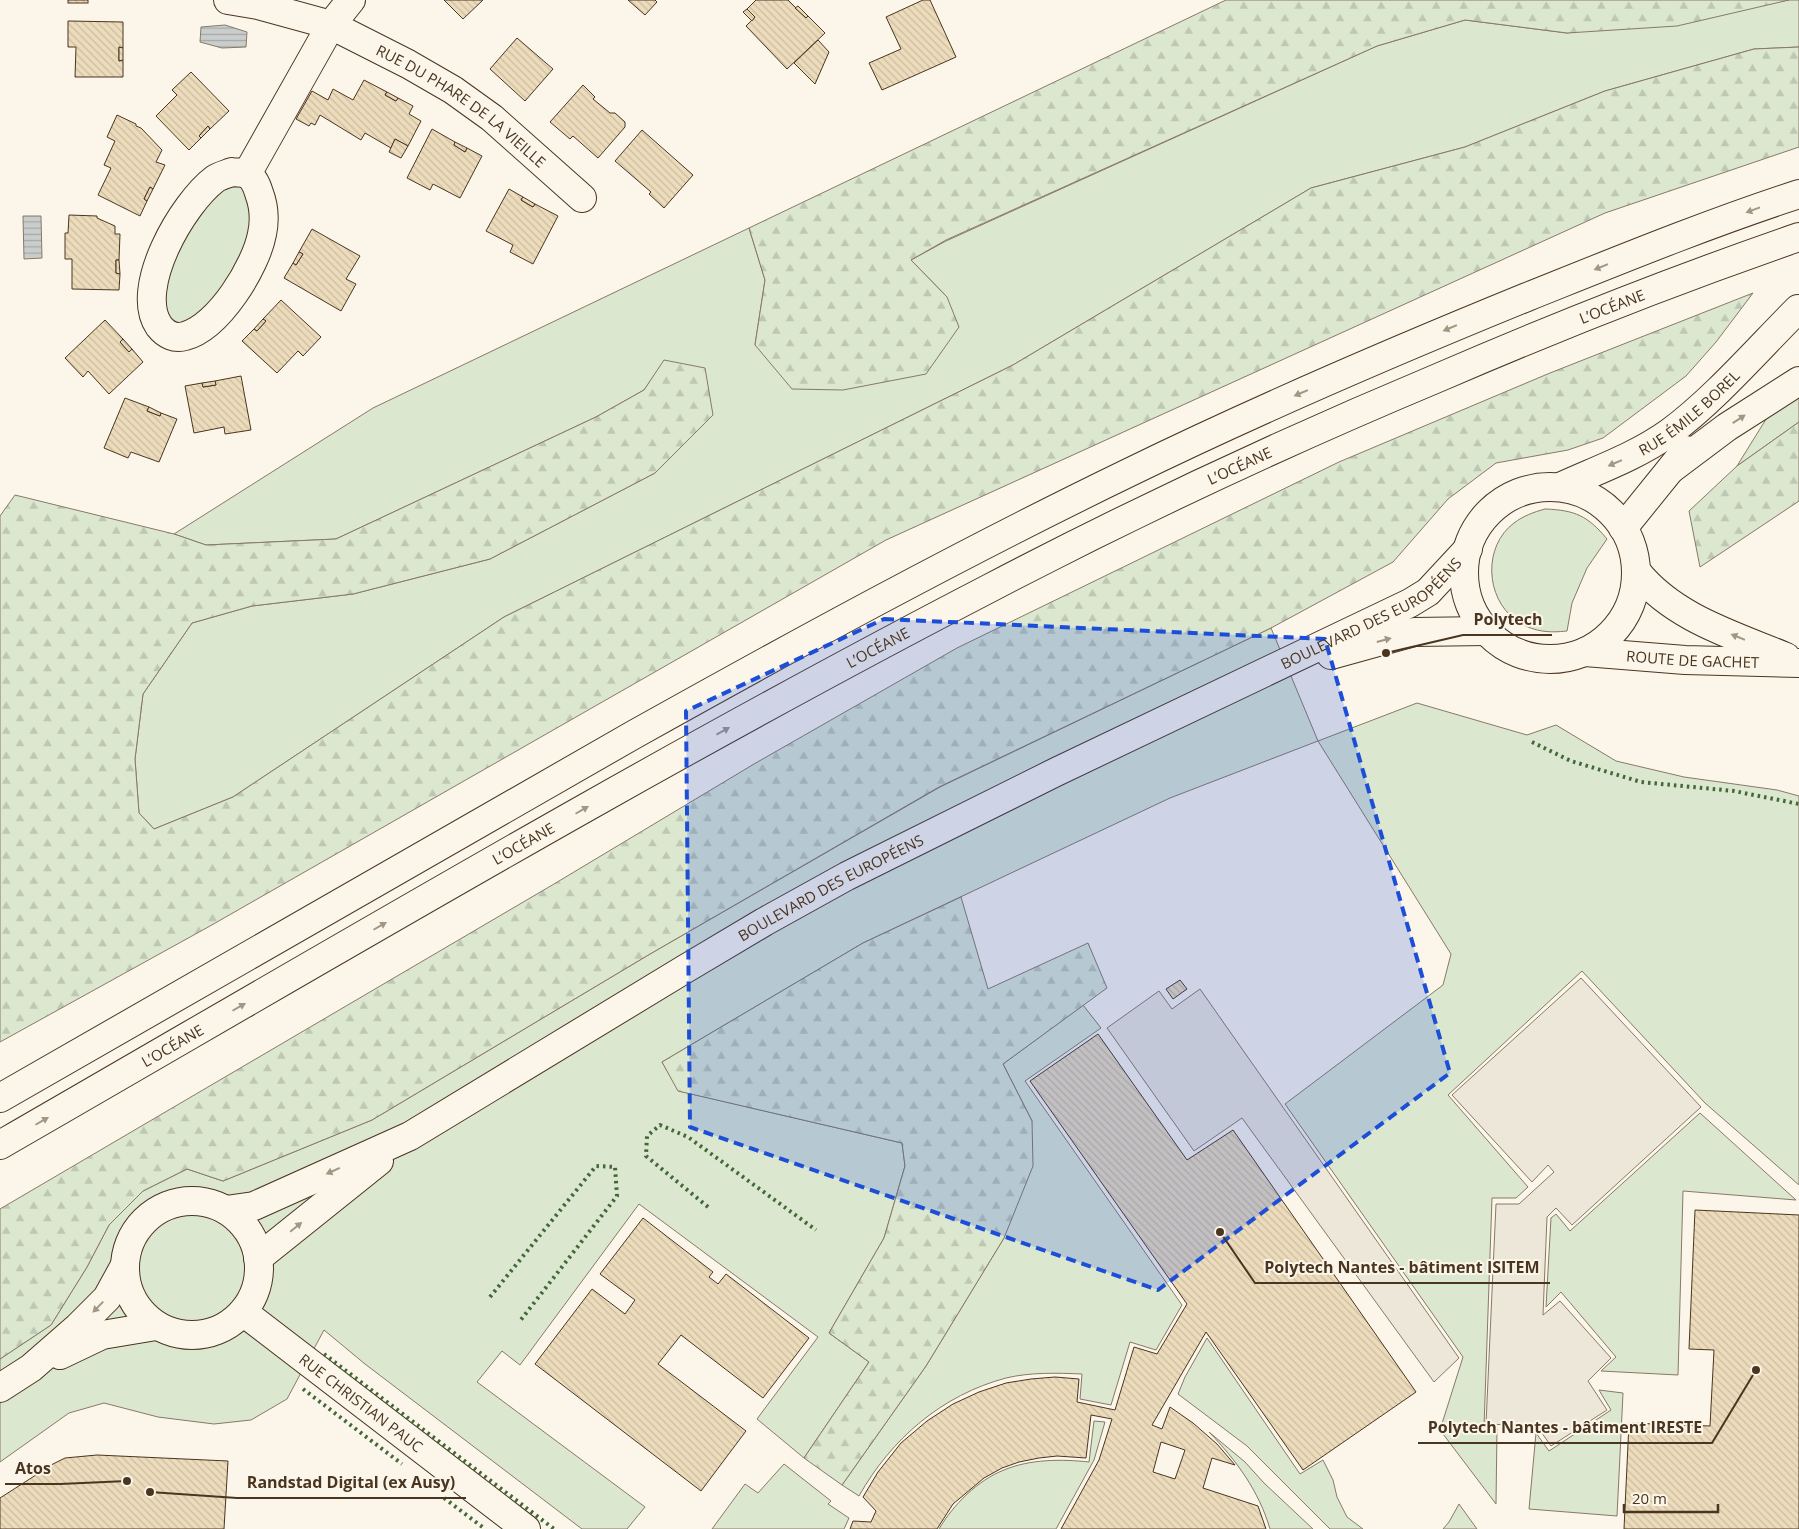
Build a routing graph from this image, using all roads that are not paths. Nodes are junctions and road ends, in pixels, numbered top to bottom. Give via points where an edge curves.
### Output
1 (228, 0) edge
2 (350, 0) edge
3 (331, 25) junction
4 (247, 174) junction
5 (1799, 194) edge
6 (582, 198) dead end
7 (1799, 237) edge
8 (1798, 309) edge
9 (1799, 381) edge
10 (1671, 469) junction
11 (1560, 488) junction
12 (1623, 528) junction
13 (1468, 549) junction
14 (1637, 572) junction
15 (1487, 631) junction
16 (1585, 652) junction
17 (1799, 663) edge
18 (1269, 672) junction
19 (0, 1098) edge
20 (410, 1136) junction
21 (0, 1145) edge
22 (226, 1210) junction
23 (258, 1258) junction
24 (124, 1267) junction
25 (243, 1312) junction
26 (156, 1326) junction
27 (31, 1368) junction
28 (0, 1388) edge
29 (526, 1529) edge

1 - 3 main road, RUE DU PHARE DE LA VIEILLE via 258,4
2 - 3 main road
3 - 4 main road
3 - 6 main road, RUE DU PHARE DE LA VIEILLE via 453,90 492,118
4 - 4 main road via 256,183 264,216 262,235 251,265 233,296 211,322 190,335 177,338 163,331 156,322 152,294 173,232 193,201 216,178 232,172
5 -> 19 main road via 1615,262 1277,403 989,542 635,734
21 -> 7 main road, L’OCÉANE via 671,760 1010,577 1220,474 1387,399 1609,306
8 - 10 main road, RUE ÉMILE BOREL
8 -> 11 main road, RUE ÉMILE BOREL via 1669,433 1627,458
10 -> 9 main road via 1732,423
10 - 12 main road, RUE ÉMILE BOREL
11 - 12 main road via 1575,490 1603,504
11 - 13 main road via 1530,490 1502,501 1481,522
12 - 14 main road
13 - 15 main road via 1464,567 1469,602
13 - 18 main road, BOULEVARD DES EUROPÉENS via 1428,592
14 - 16 main road via 1633,597 1623,620 1606,639
17 -> 14 main road, ROUTE DE GACHET via 1704,623 1655,593
15 - 16 main road via 1521,654 1559,658
18 -> 15 main road, BOULEVARD DES EUROPÉENS via 1414,632
16 - 17 main road, ROUTE DE GACHET via 1685,660
18 - 20 main road, BOULEVARD DES EUROPÉENS via 1056,772 847,876 693,964
20 -> 22 main road, BOULEVARD DES EUROPÉENS via 254,1206
23 -> 20 main road, BOULEVARD DES EUROPÉENS
22 - 23 main road via 248,1230
22 - 24 main road via 199,1201 163,1208 147,1217 130,1240
23 - 25 main road via 259,1277 254,1295
24 - 26 main road via 126,1288 138,1309
24 -> 27 main road via 107,1298
25 - 26 main road via 226,1326 205,1334 182,1335
25 - 29 main road, RUE CHRISTIAN PAUC
26 - 27 main road via 102,1335
27 - 28 main road

